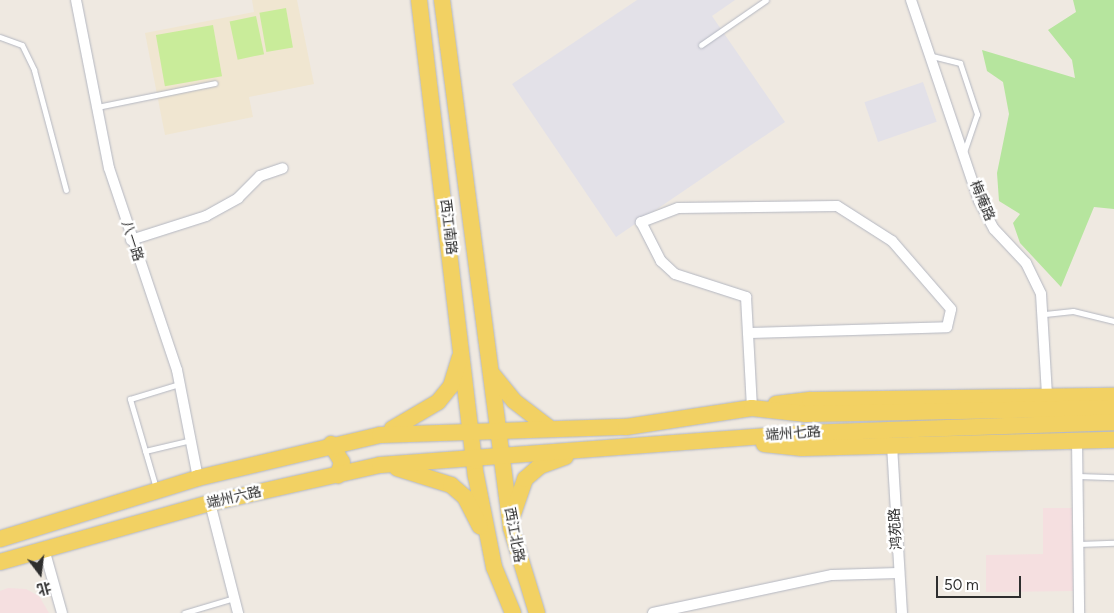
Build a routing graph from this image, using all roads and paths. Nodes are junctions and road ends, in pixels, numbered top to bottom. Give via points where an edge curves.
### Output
1 (76, 0) edge
2 (419, 0) edge
3 (442, 0) edge
4 (766, 0) edge
5 (910, 0) edge
6 (0, 37) edge
7 (701, 45) dead end
8 (932, 56) junction
9 (215, 83) dead end
10 (97, 107) junction
11 (964, 152) junction
12 (284, 168) dead end
13 (66, 190) dead end
14 (131, 240) junction
15 (483, 298) junction
16 (458, 300) junction
17 (1045, 314) junction
18 (1114, 321) edge
19 (750, 333) junction
20 (463, 340) junction
21 (493, 375) junction
22 (180, 384) junction
23 (1047, 396) junction
24 (1114, 396) edge
25 (752, 408) junction
26 (1114, 408) edge
27 (1114, 422) edge
28 (548, 427) junction
29 (470, 429) junction
30 (498, 429) junction
31 (380, 435) junction
32 (1077, 439) junction
33 (190, 440) junction
34 (727, 440) junction
35 (1114, 440) edge
36 (330, 444) junction
37 (892, 446) junction
38 (145, 451) junction
39 (581, 452) junction
40 (501, 454) junction
41 (473, 455) junction
42 (380, 465) junction
43 (338, 474) junction
44 (1078, 476) junction
45 (1114, 476) edge
46 (198, 478) junction
47 (157, 491) junction
48 (210, 503) junction
49 (511, 528) junction
50 (0, 539) edge
51 (1114, 543) edge
52 (488, 544) junction
53 (1078, 544) junction
54 (44, 549) junction
55 (518, 560) junction
56 (0, 562) edge
57 (494, 567) junction
58 (898, 573) junction
59 (234, 598) junction
60 (691, 609) edge
61 (62, 613) edge
62 (184, 613) edge
63 (238, 613) edge
64 (513, 613) edge
65 (537, 613) edge
66 (652, 613) edge
67 (902, 613) edge
68 (1079, 613) edge

1 - 10 street, 八一路
2 - 16 main road, 西江南路
3 - 15 main road, 西江南路
4 - 7 lane
5 - 8 street, 梅庵路
6 - 13 lane via 22,45 34,70
8 - 11 street, 梅庵路
8 - 11 lane via 960,63 977,114
9 - 10 lane
10 - 14 street, 八一路 via 108,168
11 - 17 street, 梅庵路 via 986,216 1034,278
12 - 14 street via 260,176 238,198 206,216
14 - 22 street, 八一路
15 - 16 main road via 470,304
15 - 21 main road, 西江南路
16 - 20 main road, 西江南路
17 - 18 lane via 1073,311
17 - 23 street, 梅庵路
19 - 19 street via 746,298 675,274 661,261 641,222 678,208 837,206 892,241 951,309 947,327
19 - 25 street
20 - 29 main road, 西江南路
20 - 31 main road via 457,374 444,396 419,417
21 - 28 main road via 514,401
21 - 30 main road, 西江南路
22 - 33 street, 八一路
22 - 38 lane via 130,399
23 - 24 main road
23 - 25 main road via 810,400
25 - 26 main road, 端州七路 via 806,414
25 - 28 main road, 端州七路 via 626,427
27 - 34 main road, 端州七路 via 897,428
28 - 30 main road, 端州七路
29 - 30 main road, 端州七路
29 - 31 main road, 端州七路
29 - 41 main road, 西江南路
30 - 40 main road, 西江南路
31 - 36 main road, 端州六路
32 - 35 main road
32 - 37 main road
32 - 44 street
33 - 38 lane
33 - 46 street, 八一路
34 - 37 main road via 802,448
34 - 39 main road, 端州七路
36 - 43 main road via 342,462
36 - 46 main road, 端州六路
37 - 58 street, 鸿苑路
38 - 47 lane
39 - 40 main road, 端州七路
39 - 49 main road via 540,466 525,479 518,491
40 - 41 main road, 端州七路
40 - 49 main road, 西江北路
41 - 42 main road, 端州六路
41 - 52 main road, 西江北路
42 - 43 main road, 端州六路
42 - 52 main road via 451,485 464,497
43 - 48 main road, 端州六路
44 - 45 lane
44 - 53 street
46 - 47 main road, 端州六路
47 - 50 main road, 端州六路
48 - 54 main road, 端州六路
48 - 59 street
49 - 55 main road, 西江北路
51 - 53 lane
52 - 57 main road, 西江北路
53 - 68 street
54 - 56 main road, 端州六路
54 - 61 street
55 - 57 main road
55 - 65 main road, 西江北路
57 - 64 main road, 西江北路
58 - 60 street via 832,575
58 - 67 street, 鸿苑路
59 - 62 lane
59 - 63 street
60 - 66 street

